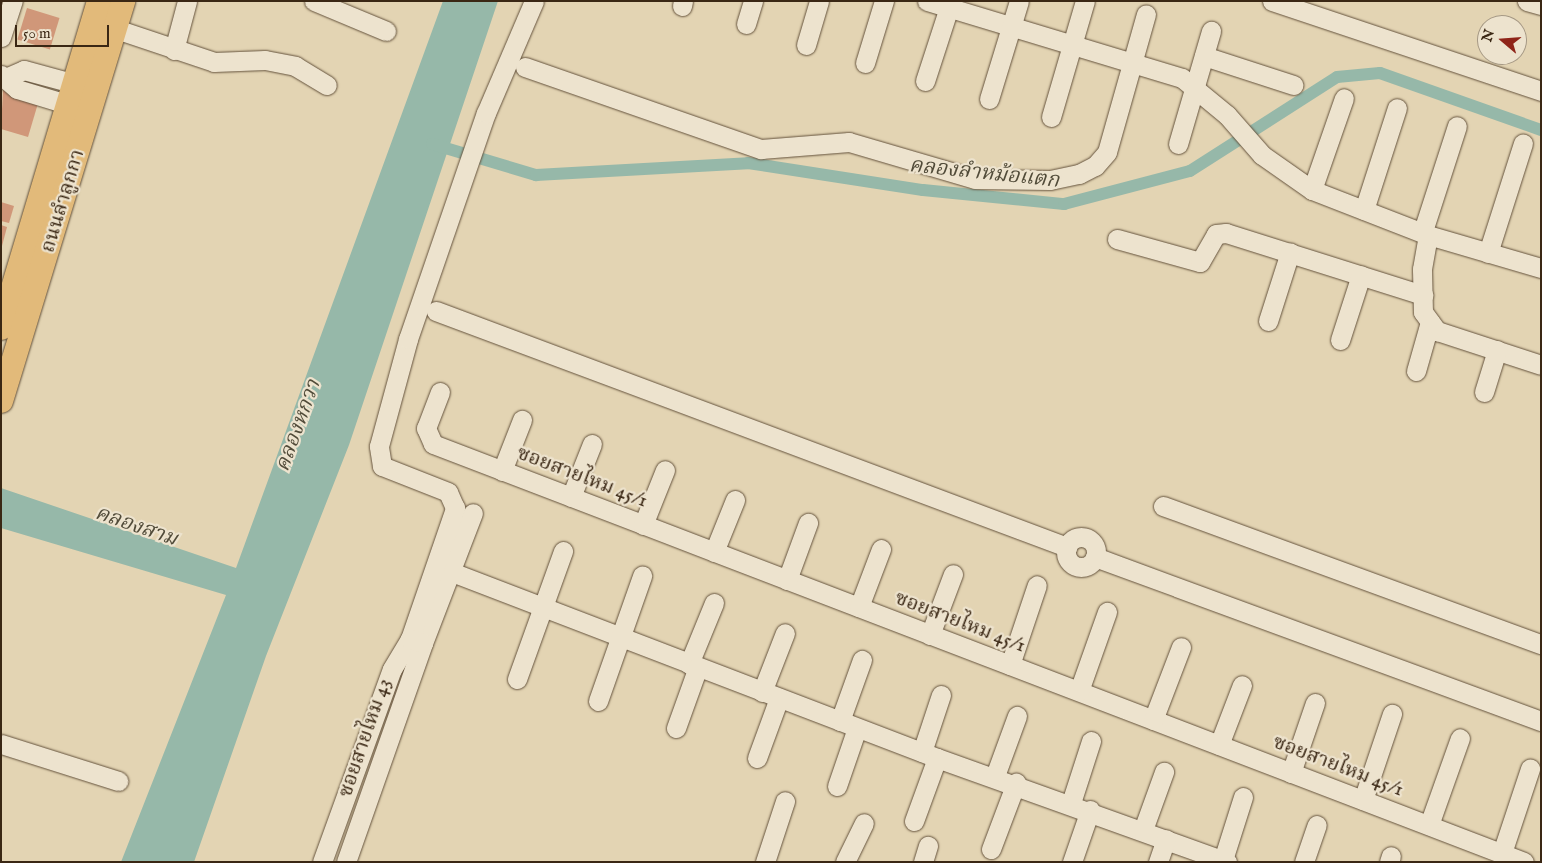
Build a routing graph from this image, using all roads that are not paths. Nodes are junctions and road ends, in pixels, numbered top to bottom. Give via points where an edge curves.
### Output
1 (12, 1) edge
2 (99, 1) edge
3 (124, 1) edge
4 (188, 1) edge
5 (314, 1) edge
6 (534, 1) edge
7 (753, 1) edge
8 (819, 1) edge
9 (884, 1) edge
10 (927, 1) edge
11 (1019, 1) edge
12 (1086, 1) edge
13 (1272, 1) edge
14 (1527, 1) edge
15 (950, 4) edge
16 (1541, 5) edge
17 (1146, 14) dead end
18 (746, 24) dead end
19 (1011, 27) junction
20 (116, 29) junction
21 (386, 31) dead end
22 (1211, 31) dead end
23 (1, 38) edge
24 (806, 45) dead end
25 (1072, 45) junction
26 (174, 50) junction
27 (1204, 56) junction
28 (865, 63) dead end
29 (1135, 64) junction
30 (524, 67) dead end
31 (5, 76) edge
32 (925, 81) dead end
33 (327, 85) dead end
34 (1293, 85) dead end
35 (1194, 88) junction
36 (1541, 91) edge
37 (73, 94) junction
38 (1344, 98) dead end
39 (990, 99) dead end
40 (1397, 108) dead end
41 (1051, 117) dead end
42 (1457, 126) dead end
43 (1523, 143) dead end
44 (1178, 144) dead end
45 (1312, 190) junction
46 (1364, 210) junction
47 (1426, 233) junction
48 (1118, 240) dead end
49 (1290, 252) junction
50 (1488, 253) junction
51 (1541, 268) edge
52 (1361, 275) junction
53 (1423, 295) junction
54 (436, 311) dead end
55 (1268, 321) dead end
56 (1430, 322) junction
57 (1, 328) edge
58 (1340, 340) dead end
59 (1497, 350) junction
60 (1541, 365) edge
61 (1416, 372) dead end
62 (440, 392) dead end
63 (1484, 392) dead end
64 (1, 401) edge
65 (522, 420) dead end
66 (592, 444) dead end
67 (665, 470) dead end
68 (502, 471) junction
69 (571, 497) junction
70 (735, 500) dead end
71 (1163, 506) dead end
72 (473, 513) dead end
73 (808, 523) dead end
74 (643, 525) junction
75 (881, 549) dead end
76 (563, 551) dead end
77 (714, 552) junction
78 (436, 566) junction
79 (453, 573) junction
80 (953, 574) dead end
81 (642, 576) dead end
82 (787, 580) junction
83 (1037, 585) dead end
84 (714, 603) dead end
85 (542, 608) junction
86 (859, 608) junction
87 (1107, 612) dead end
88 (785, 633) dead end
89 (930, 635) junction
90 (620, 638) junction
91 (416, 641) junction
92 (1541, 644) edge
93 (1181, 647) dead end
94 (862, 660) dead end
95 (1010, 665) junction
96 (694, 666) junction
97 (517, 679) dead end
98 (1242, 685) dead end
99 (1079, 691) junction
100 (771, 695) junction
101 (941, 695) dead end
102 (598, 702) dead end
103 (1315, 703) dead end
104 (1392, 714) dead end
105 (1016, 716) dead end
106 (1153, 720) junction
107 (1541, 721) edge
108 (849, 724) junction
109 (676, 728) dead end
110 (1460, 738) dead end
111 (1091, 741) dead end
112 (1, 744) edge
113 (1219, 745) junction
114 (929, 755) junction
115 (757, 758) dead end
116 (1530, 769) dead end
117 (1164, 772) dead end
118 (1291, 773) junction
119 (995, 776) junction
120 (118, 781) dead end
121 (1016, 783) junction
122 (836, 786) dead end
123 (1243, 797) dead end
124 (1363, 800) junction
125 (785, 801) dead end
126 (1071, 803) junction
127 (1090, 810) junction
128 (914, 821) dead end
129 (864, 824) dead end
130 (1317, 825) dead end
131 (1429, 825) junction
132 (1143, 830) junction
133 (1166, 839) junction
134 (991, 849) dead end
135 (1502, 853) junction
136 (1225, 861) edge
137 (322, 862) edge
138 (346, 862) edge
139 (765, 862) edge
140 (844, 862) edge
141 (1072, 862) edge
142 (1158, 862) edge
143 (1304, 862) edge
144 (1524, 862) edge

1 - 23 street
2 - 37 main road, ถนนลำลูกกา
3 - 20 main road, ถนนลำลูกกา
4 - 26 street
5 - 21 street
6 - 78 street via 486,113 408,339 378,455 382,466 454,497 455,508
7 - 18 street
8 - 24 street
9 - 28 street
10 - 15 street
11 - 19 street
12 - 25 street
13 - 36 street
14 - 16 street
15 - 19 street
15 - 32 street
17 - 29 street
19 - 25 street
19 - 39 street
20 - 26 street
20 - 64 main road, ถนนลำลูกกา
22 - 27 street
25 - 29 street
25 - 41 street
26 - 33 street via 214,62 265,60 295,66
27 - 34 street
27 - 35 street
29 - 30 street via 1107,152 1095,166 1079,174 1019,182 960,176 849,142 761,149
29 - 35 street via 1182,78
31 - 37 street via 17,89
35 - 44 street
35 - 45 street via 1227,115 1262,155
37 - 57 main road, ถนนลำลูกกา
38 - 45 street
40 - 46 street
42 - 47 street
43 - 50 street
45 - 46 street
46 - 47 street
47 - 50 street
47 - 53 street
48 - 49 street via 1193,262 1200,262 1207,255 1216,234 1226,233
49 - 52 street
49 - 55 street
50 - 51 street
52 - 53 street
52 - 58 street
53 - 56 street via 1423,312
54 - 107 street via 1067,547 1067,557 1078,566 1095,557
56 - 59 street via 1437,331
56 - 61 street
59 - 60 street
59 - 63 street
62 - 68 street, ซอยสายไหม 45/1 via 427,437 433,444
65 - 68 street
66 - 69 street
67 - 74 street
68 - 69 street, ซอยสายไหม 45/1
69 - 74 street, ซอยสายไหม 45/1
70 - 77 street
71 - 92 street
72 - 79 street
73 - 82 street
74 - 77 street, ซอยสายไหม 45/1
75 - 86 street
76 - 85 street
77 - 82 street, ซอยสายไหม 45/1
78 - 79 street
78 - 91 street
79 - 85 street
79 - 91 street
80 - 89 street
81 - 90 street
82 - 86 street, ซอยสายไหม 45/1
83 - 95 street
84 - 96 street
85 - 90 street
85 - 97 street
86 - 89 street, ซอยสายไหม 45/1
87 - 99 street
88 - 100 street
89 - 95 street, ซอยสายไหม 45/1
90 - 96 street
90 - 102 street
91 - 137 street via 392,669
91 - 138 street, ซอยสายไหม 43
93 - 106 street
94 - 108 street
95 - 99 street, ซอยสายไหม 45/1
96 - 100 street
96 - 109 street
98 - 113 street
99 - 106 street, ซอยสายไหม 45/1
100 - 108 street
100 - 115 street
101 - 114 street
103 - 118 street
104 - 124 street
105 - 119 street
106 - 113 street, ซอยสายไหม 45/1
108 - 114 street
108 - 122 street
110 - 131 street
111 - 126 street
112 - 120 street
113 - 118 street, ซอยสายไหม 45/1
114 - 119 street
114 - 128 street
116 - 135 street
117 - 132 street
118 - 124 street, ซอยสายไหม 45/1
119 - 121 street
121 - 126 street
121 - 134 street
123 - 136 street
124 - 131 street, ซอยสายไหม 45/1
125 - 139 street
126 - 127 street
127 - 132 street
127 - 141 street
129 - 140 street
130 - 143 street
131 - 135 street, ซอยสายไหม 45/1
132 - 133 street
133 - 136 street
133 - 142 street
135 - 144 street, ซอยสายไหม 45/1

